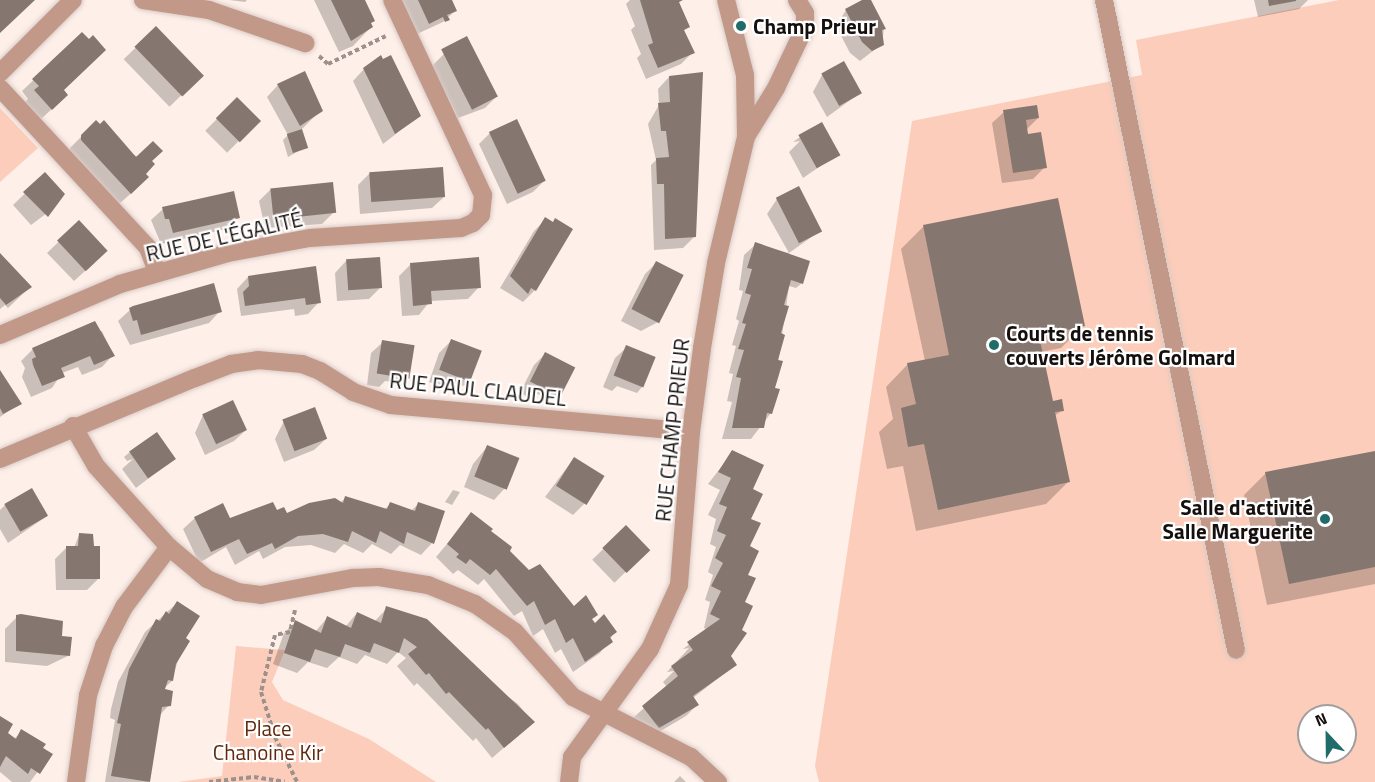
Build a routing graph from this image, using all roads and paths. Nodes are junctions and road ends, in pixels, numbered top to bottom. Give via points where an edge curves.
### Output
1 (74, 0) edge
2 (143, 0) edge
3 (392, 0) edge
4 (727, 0) edge
5 (797, 0) edge
6 (1104, 0) edge
7 (405, 27) junction
8 (305, 43) joint
9 (0, 73) edge
10 (0, 88) edge
11 (746, 137) junction
12 (157, 272) junction
13 (0, 335) edge
14 (74, 426) junction
15 (691, 432) junction
16 (0, 459) edge
17 (170, 547) junction
18 (291, 589) junction
19 (1236, 650) dead end
20 (606, 711) junction
21 (76, 782) edge
22 (209, 782) edge
23 (285, 782) edge
24 (297, 782) edge
25 (569, 782) edge
26 (718, 782) edge

1 - 9 street
2 - 8 street via 209,10
3 - 7 street
4 - 11 street, RUE CHAMP PRIEUR via 745,75
5 - 11 street, RUE CHAMP PRIEUR via 805,13 805,27 776,88
6 - 19 street
7 - 8 path via 328,64
7 - 12 street, RUE DE L'ÉGALITÉ via 483,195 481,215 460,228 310,238 228,253
10 - 12 street via 148,248
11 - 15 street, RUE CHAMP PRIEUR via 716,263
12 - 13 street, RUE DE L'ÉGALITÉ
14 - 15 street, RUE PAUL CLAUDEL via 231,364 258,360 302,364 353,392 391,405
14 - 16 street, RUE PAUL CLAUDEL
14 - 17 street via 96,466
15 - 20 street, RUE CHAMP PRIEUR via 680,585 650,649
17 - 18 street via 192,568 227,589 261,595
17 - 21 street via 124,607 104,646 88,695
18 - 20 street via 379,577 451,594 485,610 515,632 573,697
18 - 24 path via 295,607 290,632 275,635 261,692 275,737
20 - 25 street, RUE CHAMP PRIEUR via 572,757
20 - 26 street via 691,757
22 - 23 path via 254,777

